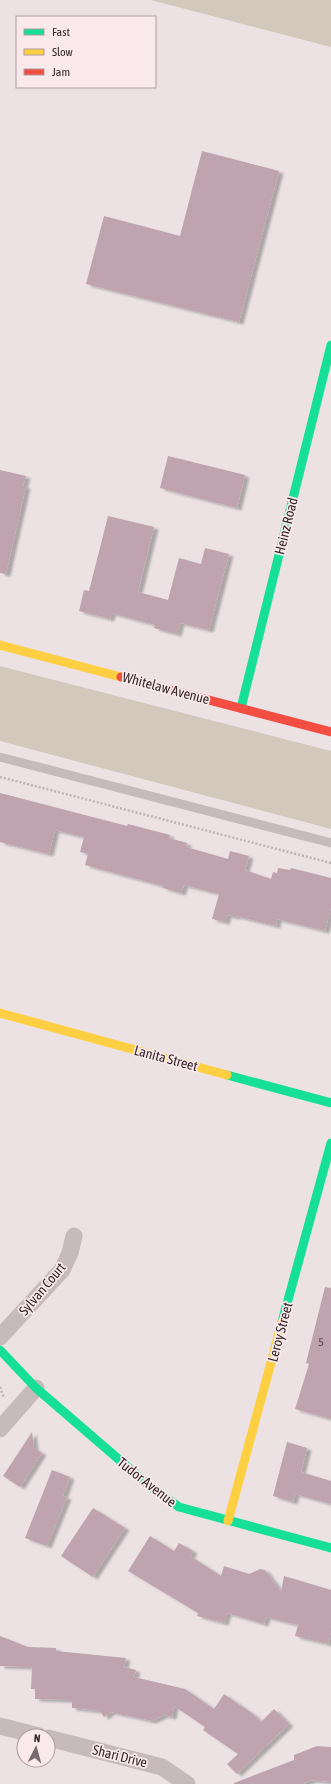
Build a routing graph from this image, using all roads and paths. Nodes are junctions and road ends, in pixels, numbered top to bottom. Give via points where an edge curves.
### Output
1 (331, 345) edge
2 (0, 645) edge
3 (241, 708) junction
4 (331, 732) edge
5 (0, 757) edge
6 (0, 777) edge
7 (331, 843) edge
8 (331, 863) edge
9 (0, 1013) edge
10 (331, 1103) edge
11 (331, 1143) edge
12 (74, 1236) dead end
13 (0, 1337) edge
14 (0, 1350) edge
15 (0, 1388) edge
16 (36, 1388) junction
17 (0, 1403) edge
18 (0, 1429) edge
19 (228, 1521) junction
20 (331, 1548) edge
21 (0, 1726) edge
22 (16, 1730) edge
23 (56, 1740) edge
24 (187, 1784) edge

1 - 3 street, Heinz Road
2 - 3 street, Whitelaw Avenue
3 - 4 street, Whitelaw Avenue
5 - 7 lane
6 - 8 path
9 - 10 street, Lanita Street
11 - 19 street, Leroy Street
12 - 13 street, Sylvan Court via 62,1270
14 - 16 street, Tudor Avenue
15 - 17 path via 4,1399
16 - 18 street
16 - 19 street, Tudor Avenue via 152,1488 179,1507
19 - 20 street, Tudor Avenue
21 - 22 street
23 - 24 street, Shari Drive via 162,1767

